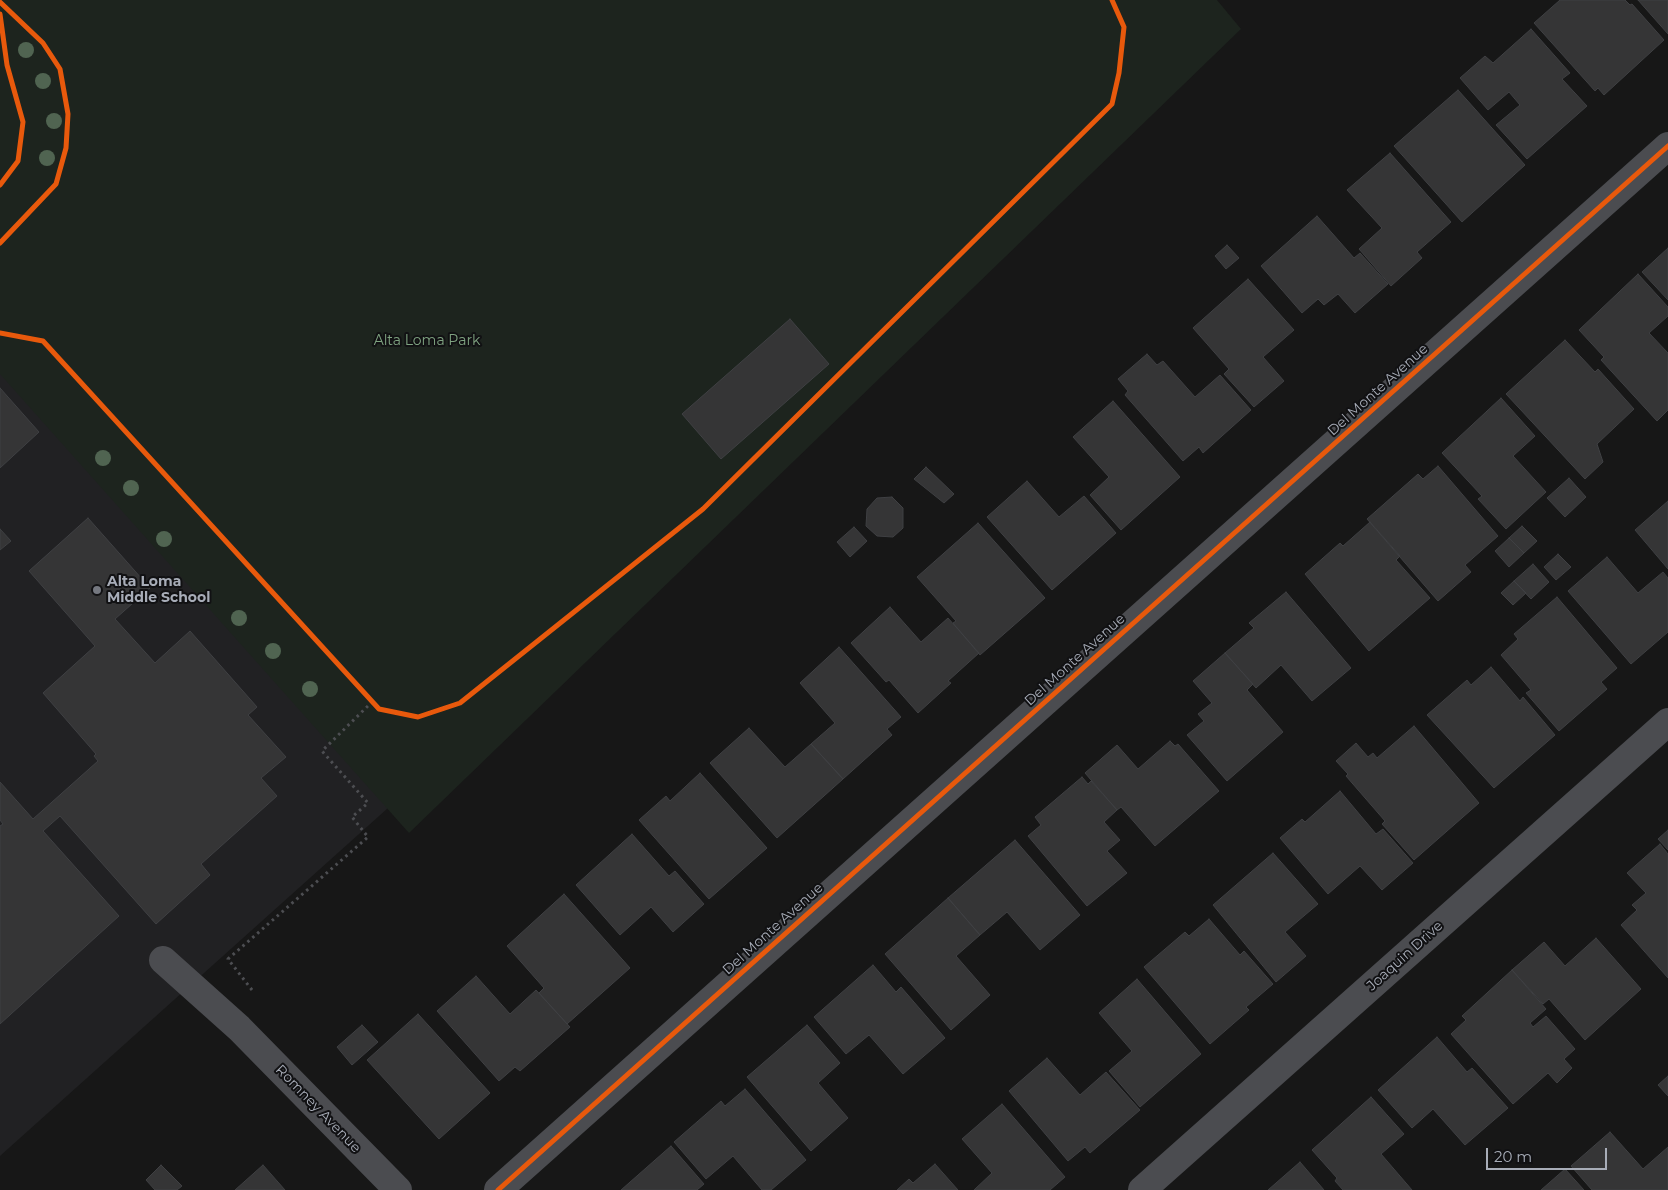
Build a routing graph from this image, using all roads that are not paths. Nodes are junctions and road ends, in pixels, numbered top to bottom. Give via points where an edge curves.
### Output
1 (1668, 146) edge
2 (1668, 722) edge
3 (163, 960) dead end
4 (398, 1190) edge
5 (498, 1190) edge
6 (1142, 1190) edge

1 - 5 street, Del Monte Avenue
2 - 6 street, Joaquin Drive
3 - 4 street, Romney Avenue via 239,1028

